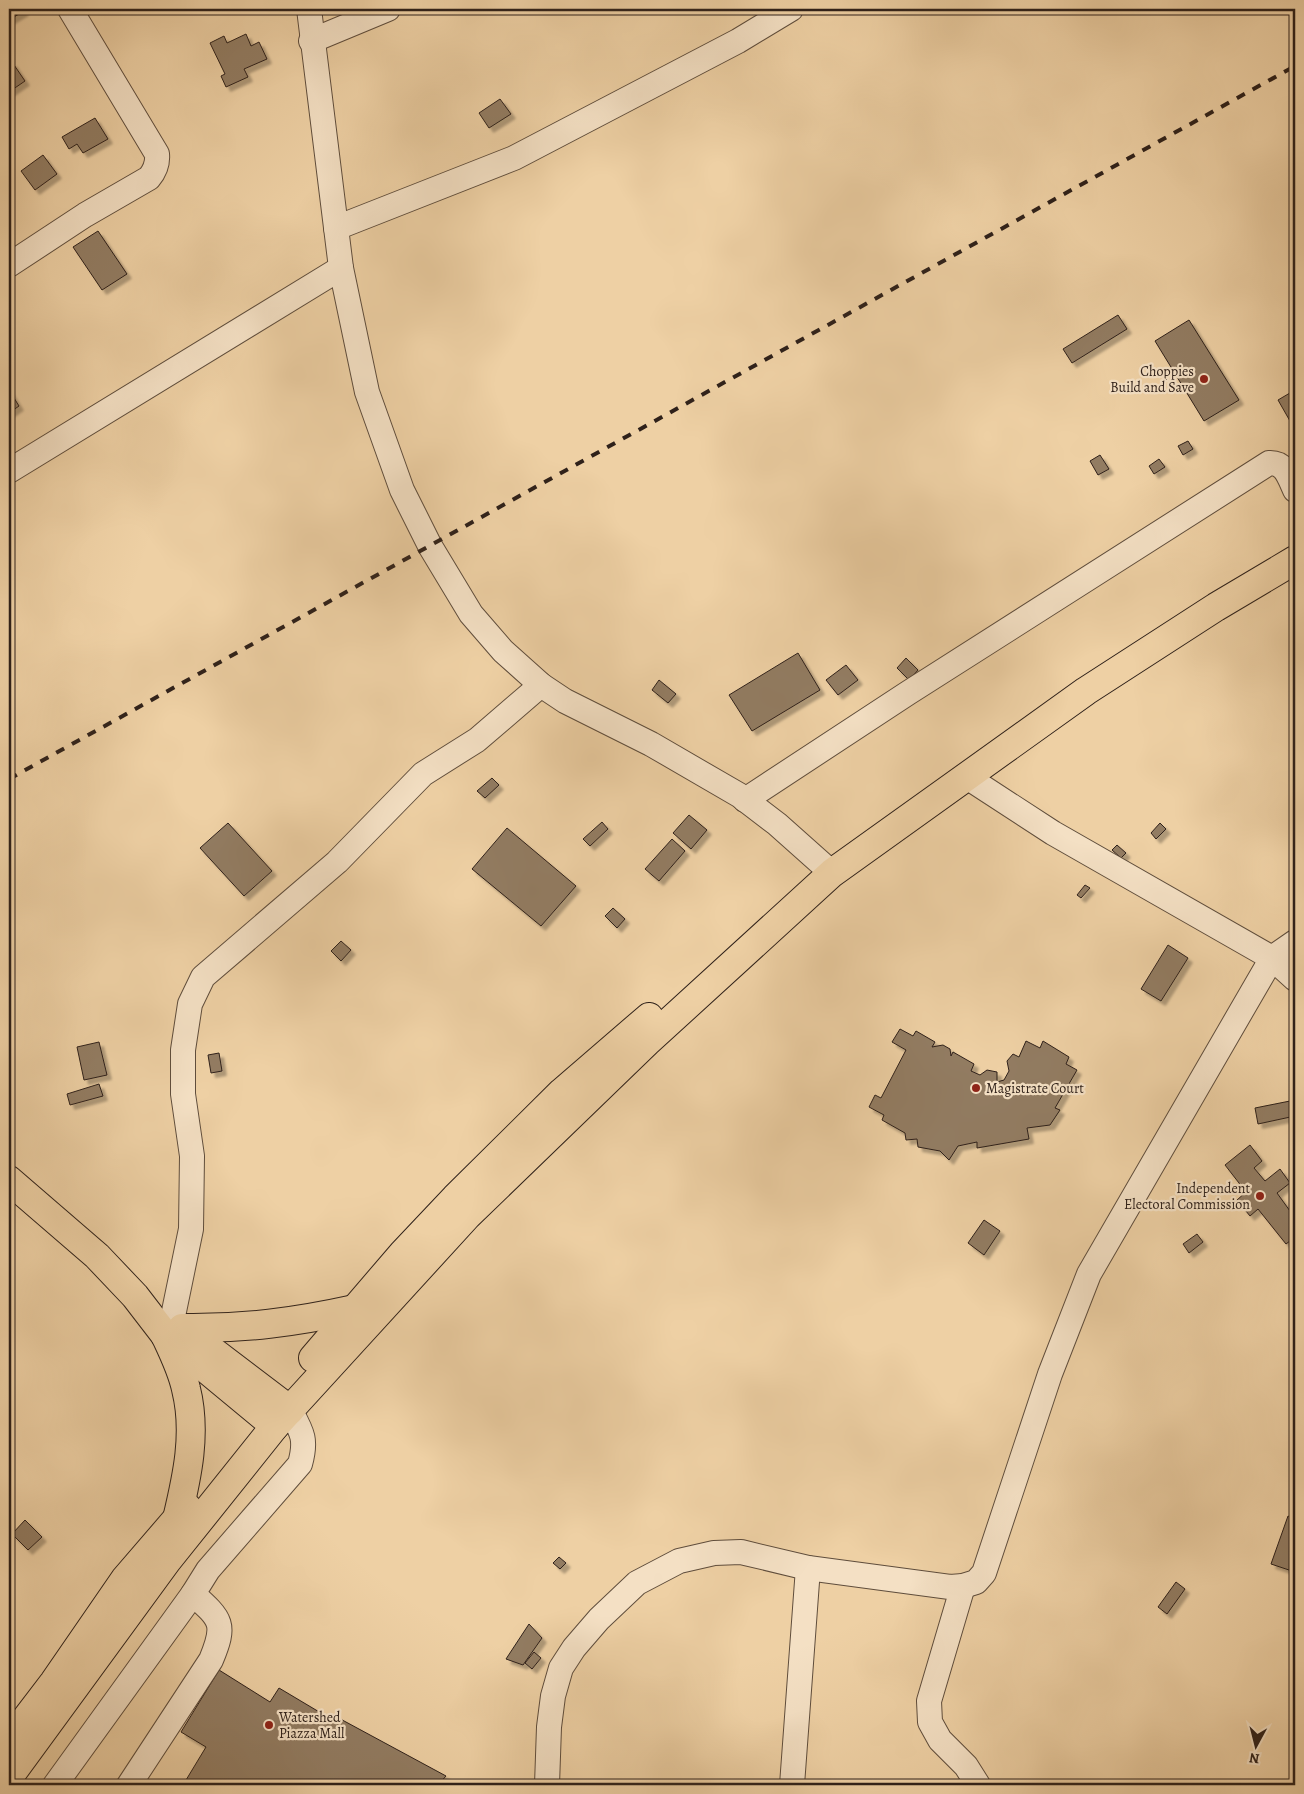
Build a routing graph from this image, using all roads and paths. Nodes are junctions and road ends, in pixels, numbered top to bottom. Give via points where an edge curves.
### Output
1 (309, 9) edge
2 (388, 9) edge
3 (791, 9) edge
4 (75, 10) edge
5 (311, 41) junction
6 (336, 228) junction
7 (9, 265) edge
8 (341, 268) junction
9 (9, 471) edge
10 (1295, 490) edge
11 (1295, 560) edge
12 (541, 685) junction
13 (967, 777) junction
14 (745, 800) junction
15 (832, 873) junction
16 (784, 915) junction
17 (1295, 942) edge
18 (1272, 958) junction
19 (1295, 980) edge
20 (9, 1180) edge
21 (355, 1309) junction
22 (173, 1328) junction
23 (276, 1413) junction
24 (177, 1520) junction
25 (808, 1568) junction
26 (963, 1586) junction
27 (193, 1594) junction
28 (9, 1741) edge
29 (9, 1777) edge
30 (55, 1785) edge
31 (129, 1785) edge
32 (547, 1785) edge
33 (792, 1785) edge
34 (978, 1785) edge

1 - 5 street
2 - 5 street
3 - 6 street via 738,41 514,158
4 - 7 street via 157,154 156,166 149,178
5 - 6 street
6 - 8 street
8 - 9 street
8 - 12 street via 367,392 402,490 430,546 471,614 503,652
10 - 14 street via 1284,467 1269,463 908,692
11 - 13 main road via 1086,691
12 - 14 street via 565,701 651,744
12 - 22 street via 477,740 423,774 337,862 203,978 190,1004 183,1050 183,1094 192,1156 191,1229
13 - 15 main road
13 - 18 street via 1054,833
14 - 15 street
15 - 16 main road
16 - 21 main road via 708,966 562,1092 455,1198
16 - 23 main road via 467,1216
17 - 18 street
18 - 19 street
18 - 26 street via 1089,1274 1050,1374 984,1573 976,1582
20 - 22 main road via 97,1256 135,1296
21 - 22 main road via 288,1323 214,1329
21 - 23 main road
22 - 23 main road
22 - 24 main road via 190,1411 190,1457
23 - 24 main road
23 - 27 street via 302,1432 305,1446 300,1464 208,1570
23 - 29 main road
24 - 28 main road via 125,1579
25 - 26 street via 941,1586
25 - 32 street via 742,1552 714,1553 679,1561 637,1583 574,1648 561,1668 549,1727
25 - 33 street
26 - 34 street via 928,1701 930,1722 940,1740 966,1766
27 - 30 street
27 - 31 street via 212,1611 220,1624 220,1637 211,1660

